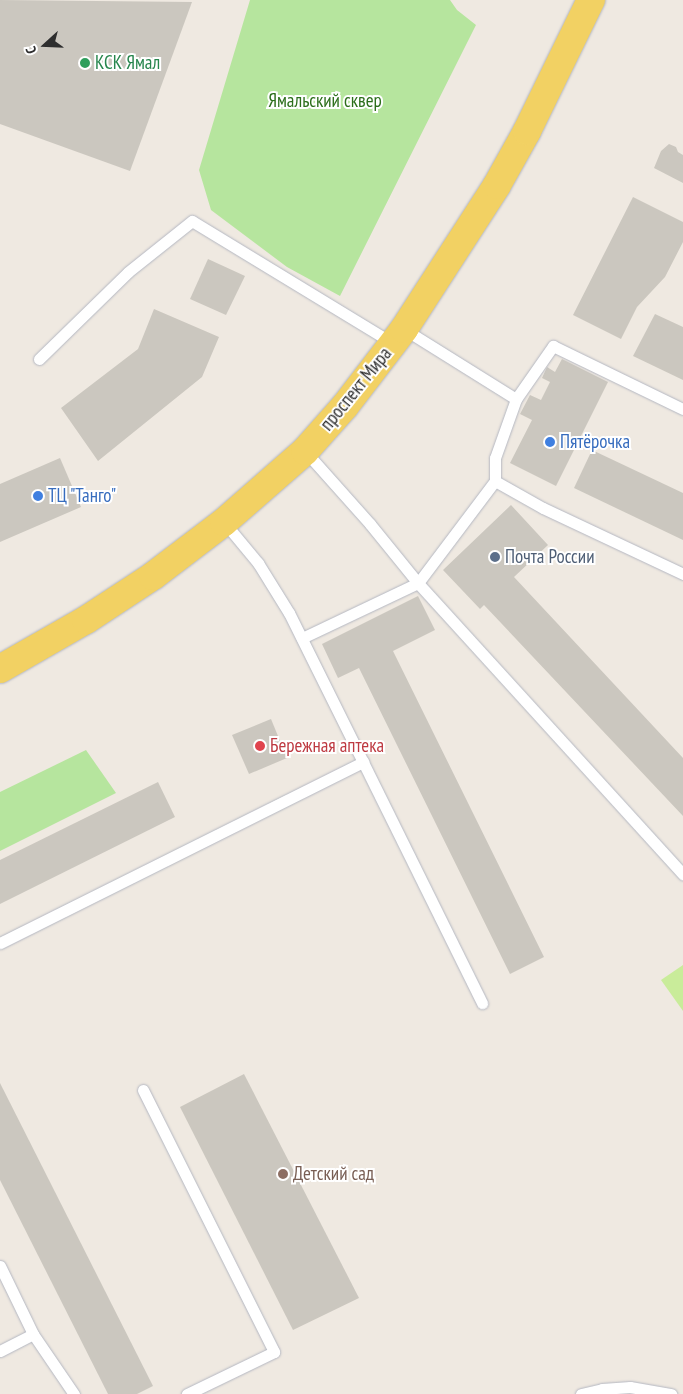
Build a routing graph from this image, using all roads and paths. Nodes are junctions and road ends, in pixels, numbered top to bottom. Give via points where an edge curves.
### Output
1 (591, 0) edge
2 (398, 336) junction
3 (39, 359) dead end
4 (516, 399) junction
5 (683, 409) edge
6 (304, 451) junction
7 (495, 481) junction
8 (224, 522) junction
9 (683, 574) edge
10 (418, 583) junction
11 (302, 638) junction
12 (0, 669) edge
13 (362, 762) junction
14 (683, 874) edge
15 (0, 943) edge
16 (482, 1003) dead end
17 (144, 1090) dead end
18 (0, 1266) edge
19 (33, 1334) junction
20 (0, 1350) edge
21 (74, 1394) edge
22 (187, 1394) edge
23 (581, 1394) edge
24 (671, 1394) edge

1 - 2 main road, проспект Мира via 497,185
2 - 3 lane via 192,220 128,272
2 - 4 lane
2 - 6 main road, проспект Мира via 345,406
4 - 5 lane via 553,346
4 - 7 lane via 496,458
6 - 8 main road, проспект Мира
6 - 10 lane
7 - 9 lane via 543,508
7 - 10 lane
8 - 11 lane via 258,563
8 - 12 main road, проспект Мира via 153,576 86,620
10 - 11 lane
10 - 14 lane
11 - 13 lane
13 - 15 lane
13 - 16 lane
17 - 22 lane via 274,1352
18 - 19 lane
19 - 20 lane
19 - 21 lane
23 - 24 lane via 630,1387

